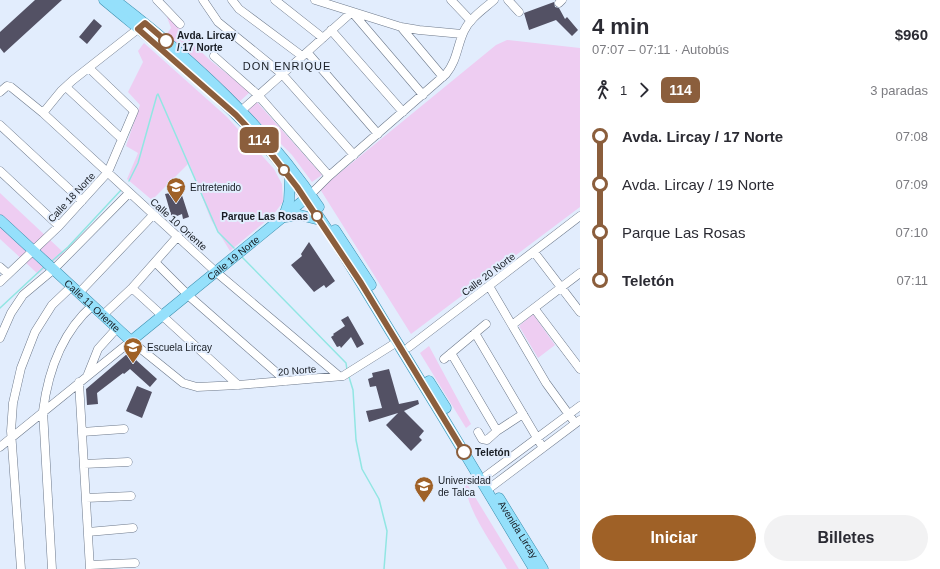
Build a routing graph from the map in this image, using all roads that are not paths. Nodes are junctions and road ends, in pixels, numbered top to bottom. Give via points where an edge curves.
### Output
1 (104, 0) edge
2 (116, 0) edge
3 (157, 0) edge
4 (203, 0) edge
5 (232, 0) edge
6 (275, 0) edge
7 (315, 0) edge
8 (451, 0) edge
9 (494, 0) edge
10 (508, 0) edge
11 (352, 12) junction
12 (518, 12) dead end
13 (471, 21) junction
14 (180, 24) dead end
15 (141, 26) junction
16 (401, 27) junction
17 (331, 30) junction
18 (462, 34) junction
19 (323, 38) junction
20 (304, 54) junction
21 (214, 56) dead end
22 (89, 68) junction
23 (282, 74) junction
24 (443, 77) junction
25 (66, 87) junction
26 (0, 92) edge
27 (258, 95) junction
28 (423, 95) junction
29 (242, 110) junction
30 (403, 112) junction
31 (43, 113) junction
32 (0, 125) edge
33 (378, 134) junction
34 (122, 139) junction
35 (354, 155) junction
36 (0, 171) edge
37 (108, 172) junction
38 (329, 176) junction
39 (290, 179) junction
40 (129, 193) junction
41 (308, 196) junction
42 (82, 200) junction
43 (153, 215) junction
44 (580, 216) edge
45 (283, 217) junction
46 (0, 220) edge
47 (320, 220) junction
48 (59, 226) junction
49 (178, 236) junction
50 (33, 250) junction
51 (534, 252) junction
52 (155, 262) junction
53 (0, 267) edge
54 (54, 269) junction
55 (216, 272) junction
56 (580, 273) edge
57 (8, 274) junction
58 (0, 282) edge
59 (489, 286) junction
60 (561, 287) junction
61 (132, 288) junction
62 (75, 290) junction
63 (189, 296) junction
64 (92, 305) junction
65 (534, 308) junction
66 (580, 312) edge
67 (103, 315) junction
68 (161, 315) junction
69 (486, 324) dead end
70 (512, 325) junction
71 (117, 328) junction
72 (474, 333) junction
73 (0, 338) edge
74 (131, 341) junction
75 (397, 342) junction
76 (409, 348) junction
77 (451, 353) junction
78 (444, 359) dead end
79 (580, 369) edge
80 (88, 374) junction
81 (339, 376) junction
82 (286, 381) junction
83 (78, 382) junction
84 (189, 386) joint
85 (238, 386) junction
86 (580, 406) edge
87 (43, 411) junction
88 (523, 414) junction
89 (569, 414) junction
90 (578, 421) edge
91 (124, 429) dead end
92 (497, 430) junction
93 (82, 432) junction
94 (478, 432) dead end
95 (11, 437) junction
96 (538, 438) junction
97 (0, 447) edge
98 (543, 448) junction
99 (128, 462) dead end
100 (505, 463) junction
101 (84, 464) junction
102 (511, 472) junction
103 (486, 476) junction
104 (490, 488) junction
105 (131, 496) dead end
106 (86, 498) junction
107 (133, 528) dead end
108 (88, 532) junction
109 (135, 563) dead end
110 (90, 567) edge
111 (18, 568) edge
112 (52, 569) edge
113 (534, 569) edge
114 (543, 569) edge

1 - 15 main road, Avenida Lircay
2 - 15 main road, Avenida Lircay
3 - 14 street
4 - 23 street via 218,22
5 - 20 street via 239,9
6 - 19 street
7 - 11 street
8 - 13 street
9 - 13 street, Calle 19 Norte
10 - 12 street
11 - 16 street
11 - 17 street
11 - 28 street
13 - 18 street, Calle 19 Norte
15 - 22 street
15 - 29 main road, Avenida Lircay via 188,59
15 - 39 main road, Avenida Lircay via 236,115 265,146
16 - 18 street
16 - 24 street
17 - 19 street
17 - 30 street
18 - 24 street, Calle 19 Norte via 455,60
19 - 20 street
20 - 23 street
20 - 33 street
21 - 27 street
22 - 25 street
22 - 34 street, Calle 18 Norte via 134,110
23 - 27 street
23 - 35 street
24 - 28 street, Calle 19 Norte
25 - 31 street
25 - 34 street
26 - 31 street, Calle 10 Oriente via 7,86 11,87
27 - 29 street
27 - 38 street
28 - 30 street, Calle 19 Norte
29 - 41 main road, Avenida Lircay via 272,144
30 - 33 street, Calle 19 Norte
31 - 37 street, Calle 10 Oriente
32 - 42 street
33 - 35 street, Calle 19 Norte
34 - 37 street, Calle 18 Norte
35 - 38 street, Calle 19 Norte
36 - 48 street
37 - 40 street, Calle 10 Oriente
37 - 42 street, Calle 18 Norte
38 - 41 street, Calle 19 Norte
39 - 41 main road, Avenida Lircay
39 - 45 main road via 289,201
40 - 43 street, Calle 10 Oriente
40 - 54 street
41 - 45 main road, Calle 19 Norte
41 - 47 main road, Avenida Lircay
41 - 76 main road, Avenida Lircay via 352,253
42 - 48 street, Calle 18 Norte
43 - 49 street, Calle 10 Oriente
43 - 62 street
44 - 51 street, Calle 20 Norte
45 - 47 main road via 300,215
45 - 55 main road, Calle 19 Norte
46 - 50 main road, Calle 11 Oriente
47 - 75 main road, Avenida Lircay
48 - 50 street, Calle 18 Norte
49 - 52 street
49 - 55 street, Calle 10 Oriente
50 - 54 main road, Calle 11 Oriente
50 - 57 street, Calle 18 Norte
51 - 59 street, Calle 20 Norte
51 - 60 street
52 - 61 street
52 - 63 street
53 - 57 street
54 - 62 main road, Calle 11 Oriente
54 - 73 street via 23,295 11,313
55 - 63 main road, Calle 19 Norte
55 - 81 street, Calle 10 Oriente
56 - 60 street
57 - 58 street, Calle 18 Norte
59 - 70 street
59 - 76 street, Calle 20 Norte
60 - 65 street
60 - 66 street
61 - 67 street
61 - 68 street
62 - 64 main road, Calle 11 Oriente
62 - 95 street via 52,305 28,348 13,403
63 - 68 main road, Calle 19 Norte
63 - 82 street
64 - 67 main road, Calle 11 Oriente
64 - 87 street via 75,324 61,347 48,381
65 - 70 street
65 - 79 street
67 - 71 main road, Calle 11 Oriente
68 - 74 main road, Calle 19 Norte
68 - 85 street
69 - 72 street
70 - 89 street via 550,391
71 - 74 main road, Calle 11 Oriente
71 - 80 street via 98,349
72 - 77 street
72 - 88 street
74 - 80 street, Calle 19 Norte
74 - 84 street, Calle 11 Oriente
75 - 81 street, 20 Norte via 352,372
75 - 104 main road, Avenida Lircay
76 - 103 main road, Avenida Lircay
77 - 78 street
77 - 92 street
80 - 83 street, Calle 19 Norte
81 - 82 street, 20 Norte
82 - 85 street, 20 Norte
83 - 87 street, Calle 19 Norte
83 - 93 street
84 - 85 street, 20 Norte
86 - 89 street
87 - 95 street, Calle 19 Norte
87 - 112 street
88 - 92 street
88 - 96 street
89 - 90 street
89 - 96 street
90 - 98 street
91 - 93 street
92 - 94 street via 487,440 482,439
93 - 101 street
95 - 97 street, Calle 19 Norte
95 - 111 street
96 - 98 street
96 - 100 street
98 - 102 street
99 - 101 street
100 - 102 street
100 - 103 street
101 - 106 street
102 - 104 street
103 - 104 main road, Avenida Lircay
104 - 113 main road, Avenida Lircay
104 - 114 main road, Avenida Lircay
105 - 106 street
106 - 108 street
107 - 108 street
108 - 110 street
109 - 110 street

